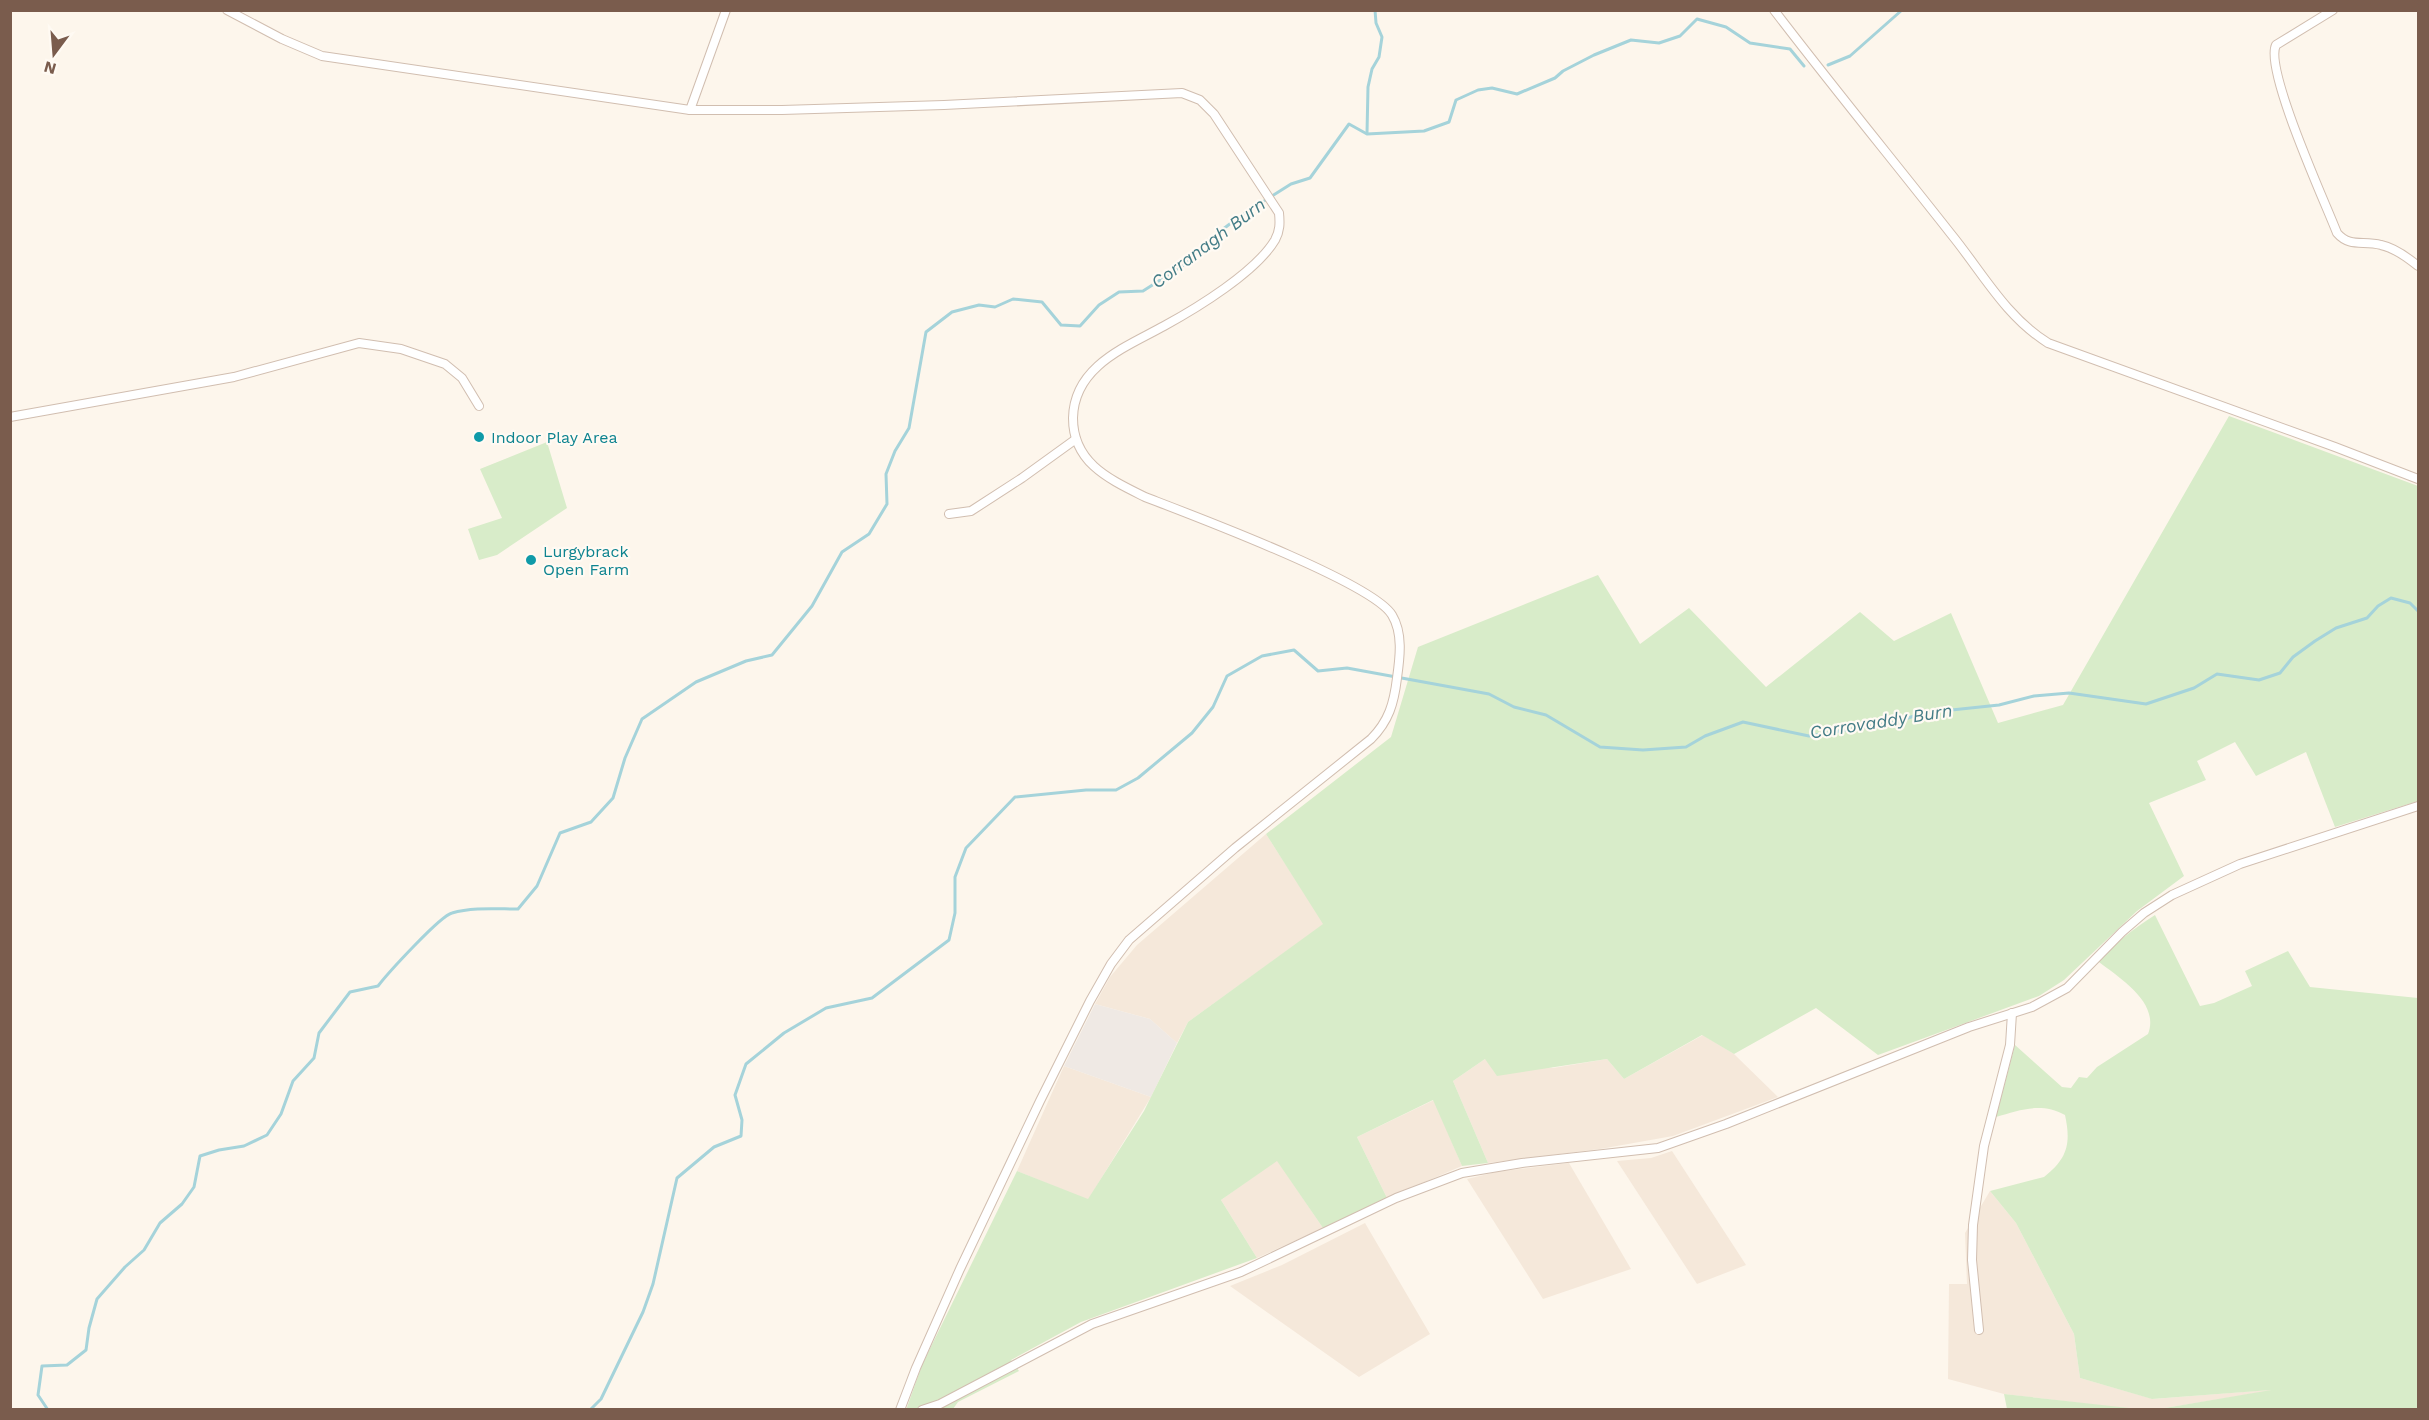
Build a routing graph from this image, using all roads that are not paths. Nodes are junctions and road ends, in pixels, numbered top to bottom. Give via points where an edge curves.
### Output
1 (227, 10) edge
2 (726, 10) edge
3 (1774, 10) edge
4 (2333, 10) edge
5 (690, 110) junction
6 (2418, 266) edge
7 (479, 406) dead end
8 (10, 417) edge
9 (1076, 439) junction
10 (2418, 479) edge
11 (949, 514) dead end
12 (2418, 806) edge
13 (2012, 1013) junction
14 (1979, 1330) dead end
15 (900, 1410) edge
16 (922, 1410) edge

1 - 5 street via 322,56
2 - 5 street
3 - 10 street via 2013,317 2036,336
4 - 6 street via 2276,45 2274,55 2284,100 2337,232 2350,243 2381,244
5 - 9 street via 944,105 1174,92 1200,100 1214,114 1277,210 1278,232 1250,267 1199,305 1105,359 1090,373 1074,409
7 - 8 street via 462,378 445,364 401,349 358,343 234,377
9 - 11 street via 971,511
9 - 15 street via 1080,452 1116,482 1340,579 1382,604 1392,614 1397,629 1400,656 1396,686 1388,718 1371,739 1235,848 1119,951 1015,1152
12 - 13 street via 2240,864 2184,888 2129,926 2067,988
13 - 14 street via 2010,1045 1984,1146 1973,1225
13 - 16 street via 1665,1146 1462,1173 1396,1198 1241,1272 1092,1324

